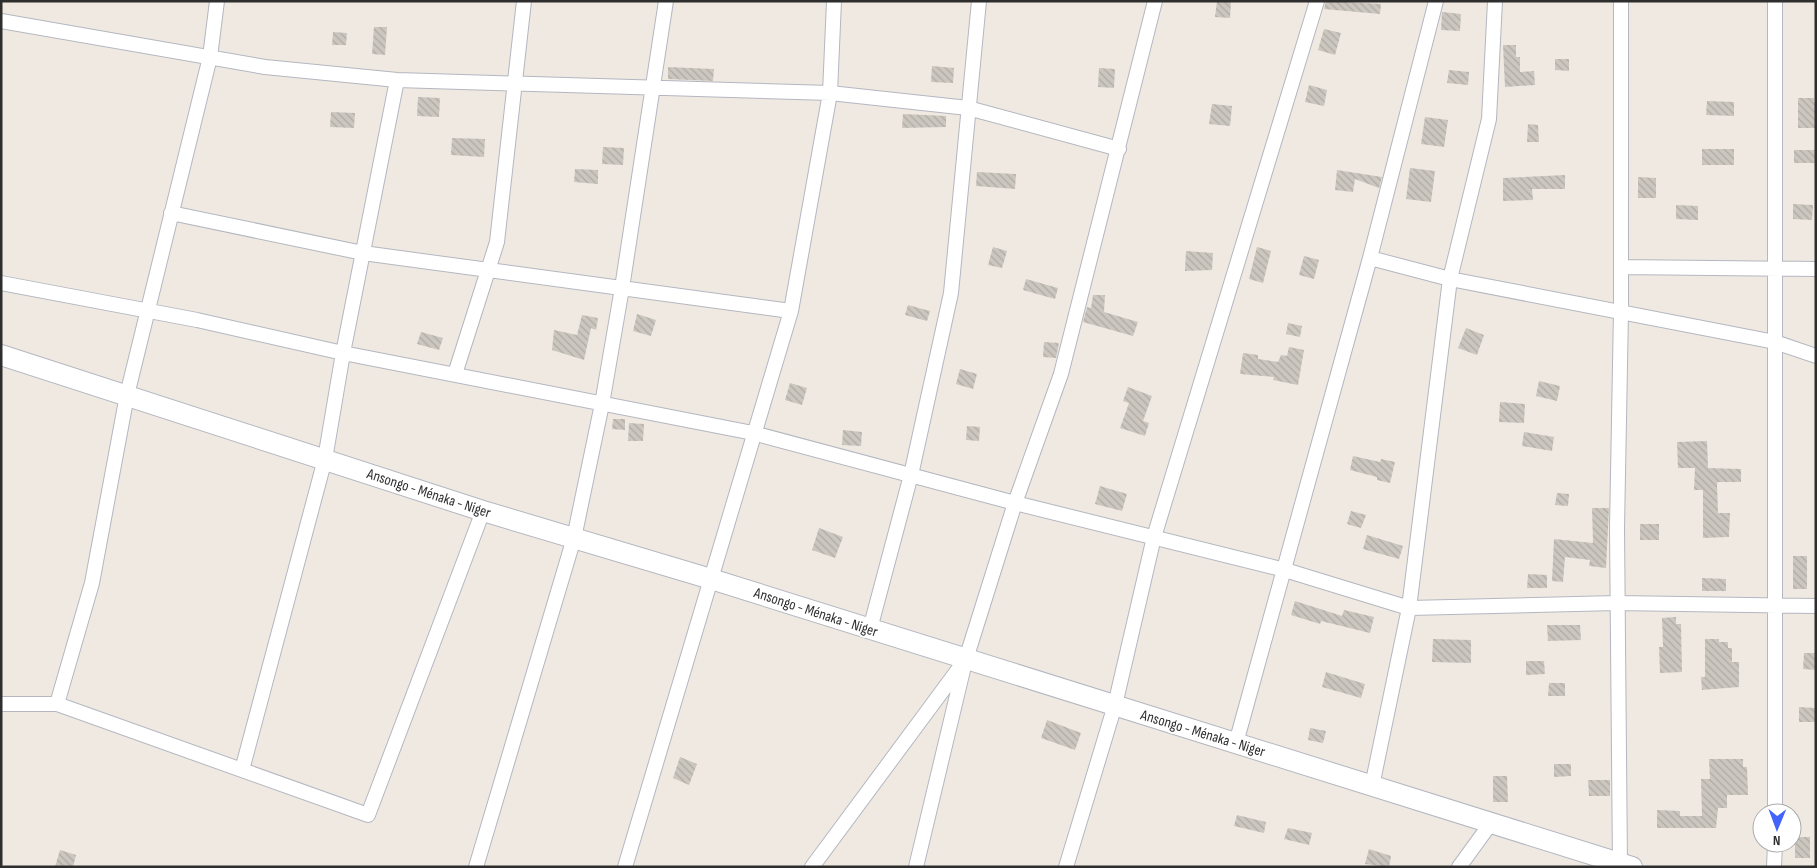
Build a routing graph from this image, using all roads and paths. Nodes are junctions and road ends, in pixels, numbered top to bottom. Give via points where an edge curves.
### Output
1 (217, 1) edge
2 (524, 1) edge
3 (666, 1) edge
4 (834, 1) edge
5 (979, 1) edge
6 (1155, 1) edge
7 (1316, 1) edge
8 (1436, 1) edge
9 (1495, 1) edge
10 (1621, 1) edge
11 (1775, 1) edge
12 (1, 21) edge
13 (210, 57) junction
14 (397, 80) junction
15 (516, 84) junction
16 (653, 90) junction
17 (830, 94) junction
18 (968, 108) junction
19 (1119, 150) junction
20 (171, 213) junction
21 (363, 253) junction
22 (1370, 258) junction
23 (1621, 267) junction
24 (1775, 268) junction
25 (1816, 269) edge
26 (488, 270) junction
27 (1450, 279) junction
28 (1, 284) edge
29 (622, 288) junction
30 (147, 311) junction
31 (791, 311) junction
32 (1621, 311) junction
33 (1775, 342) junction
34 (343, 353) junction
35 (1, 355) edge
36 (1816, 356) edge
37 (455, 374) junction
38 (127, 395) junction
39 (602, 404) junction
40 (753, 433) junction
41 (325, 460) junction
42 (911, 475) junction
43 (1015, 503) junction
44 (483, 511) junction
45 (1154, 537) junction
46 (574, 538) junction
47 (1285, 570) junction
48 (711, 578) junction
49 (1617, 603) junction
50 (1775, 606) junction
51 (1816, 606) edge
52 (1409, 608) junction
53 (870, 629) junction
54 (966, 659) junction
55 (1, 704) edge
56 (57, 704) junction
57 (1115, 705) junction
58 (1236, 743) junction
59 (242, 770) junction
60 (1372, 786) junction
61 (1775, 803) edge
62 (1491, 823) junction
63 (1774, 853) edge
64 (1624, 866) edge
65 (476, 867) edge
66 (625, 867) edge
67 (812, 867) edge
68 (916, 867) edge
69 (1066, 867) edge
70 (1458, 867) edge
71 (1774, 867) edge

1 - 13 street
2 - 15 street
3 - 16 street
4 - 17 street
5 - 18 street
6 - 19 street
7 - 45 street
8 - 22 street
9 - 27 street via 1489,119
10 - 23 street
11 - 24 street
12 - 13 street
13 - 14 street via 264,67
13 - 20 street
14 - 15 street
14 - 21 street
15 - 16 street
15 - 26 street via 497,242
16 - 17 street
16 - 29 street
17 - 18 street
17 - 31 street
18 - 19 street
18 - 42 street via 951,294
19 - 43 street via 1061,374
20 - 21 street
20 - 30 street
21 - 26 street
21 - 34 street
22 - 27 street
22 - 47 street
23 - 24 street
23 - 32 street
24 - 25 street
24 - 33 street
26 - 29 street
26 - 37 street
27 - 32 street
27 - 52 street
28 - 30 street
29 - 31 street
29 - 39 street
30 - 34 street
30 - 38 street
31 - 40 street
32 - 33 street
32 - 49 street
33 - 36 street
33 - 50 street
34 - 37 street
34 - 41 street
35 - 38 main road, Ansongo - Ménaka - Niger
37 - 39 street
38 - 41 main road, Ansongo - Ménaka - Niger
38 - 56 street via 92,583
39 - 40 street
39 - 46 street
40 - 42 street
40 - 48 street
41 - 44 main road, Ansongo - Ménaka - Niger
41 - 59 street
42 - 43 street
42 - 53 street
43 - 45 street
43 - 54 street
44 - 46 main road, Ansongo - Ménaka - Niger
44 - 59 street via 368,815
45 - 47 street
45 - 57 street
46 - 48 main road, Ansongo - Ménaka - Niger
46 - 65 street
47 - 52 street
47 - 58 street
48 - 53 main road, Ansongo - Ménaka - Niger
48 - 66 street
49 - 50 street
49 - 52 street
49 - 64 street
50 - 51 street
50 - 61 street
52 - 60 street
53 - 54 main road, Ansongo - Ménaka - Niger
54 - 57 main road, Ansongo - Ménaka - Niger
54 - 67 street
54 - 68 street
55 - 56 street
56 - 59 street
57 - 58 main road, Ansongo - Ménaka - Niger
57 - 69 street
58 - 60 main road, Ansongo - Ménaka - Niger
60 - 62 main road, Ansongo - Ménaka - Niger
62 - 64 main road, Ansongo - Ménaka - Niger
62 - 70 street
63 - 71 street

